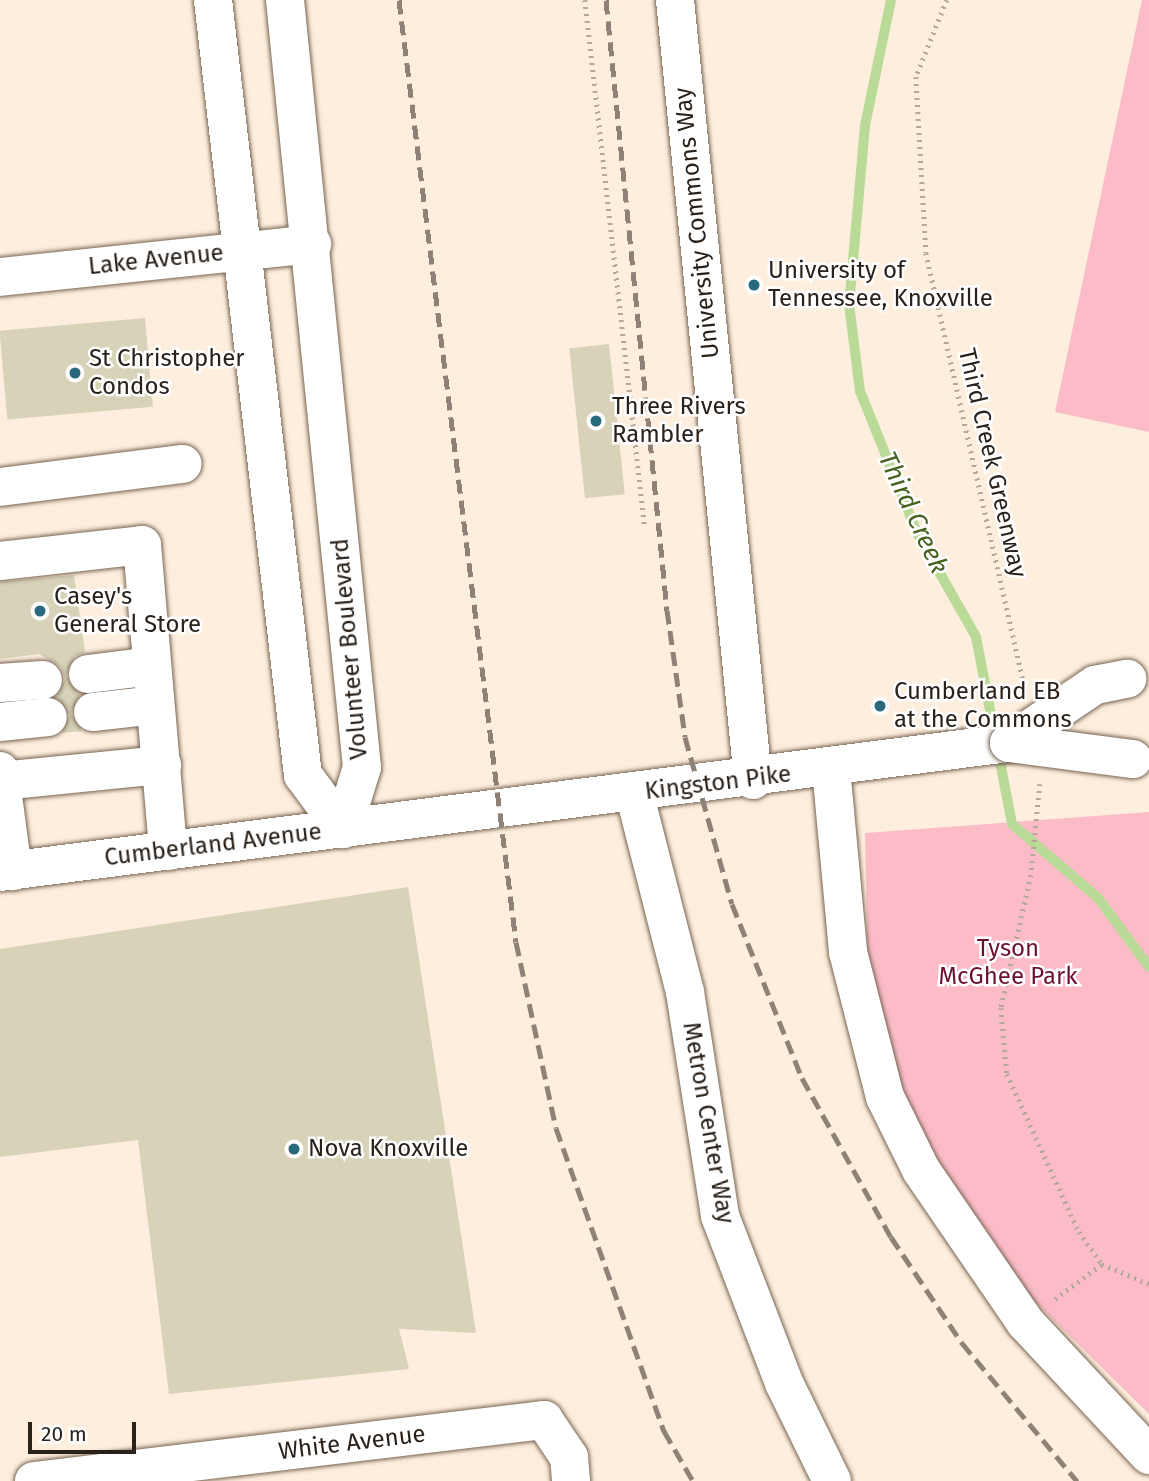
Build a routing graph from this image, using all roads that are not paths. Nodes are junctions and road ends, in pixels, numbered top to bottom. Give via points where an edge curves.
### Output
1 (213, 0) edge
2 (285, 0) edge
3 (675, 0) edge
4 (312, 244) junction
5 (241, 251) junction
6 (0, 276) edge
7 (183, 464) dead end
8 (0, 487) edge
9 (0, 561) edge
10 (152, 666) junction
11 (88, 674) dead end
12 (1138, 677) edge
13 (43, 680) dead end
14 (0, 683) edge
15 (155, 705) junction
16 (93, 712) dead end
17 (48, 717) dead end
18 (0, 722) edge
19 (1009, 743) junction
20 (1141, 759) edge
21 (162, 765) junction
22 (831, 768) junction
23 (1, 776) edge
24 (753, 780) junction
25 (634, 792) junction
26 (425, 817) joint
27 (343, 829) junction
28 (168, 851) junction
29 (6, 871) edge
30 (1149, 1455) edge
31 (260, 1468) edge
32 (34, 1481) edge
33 (571, 1481) edge
34 (832, 1481) edge

1 - 5 street
2 - 4 street, Volunteer Boulevard
3 - 24 street, University Commons Way
4 - 5 street, Lake Avenue
4 - 27 street, Volunteer Boulevard via 362,767
5 - 6 street, Lake Avenue
5 - 27 street via 303,775
7 - 8 street
9 - 10 street via 142,545
10 - 11 street
10 - 15 street
12 - 19 street, Kingston Pike, bridge via 1095,685
13 - 14 street
15 - 16 street
15 - 21 street
17 - 18 street
19 - 20 street, Kingston Pike, bridge
19 - 22 street, Kingston Pike
21 - 23 street
21 - 28 street
22 - 24 street, Kingston Pike
22 - 30 street via 848,952 885,1097 921,1170 1025,1322
23 - 29 street
24 - 25 street, Kingston Pike
25 - 26 street, Kingston Pike
25 - 34 street, Metron Center Way via 685,992 720,1216 784,1382
26 - 27 street, Cumberland Avenue
27 - 28 street, Cumberland Avenue
28 - 29 street, Cumberland Avenue
31 - 32 street, White Avenue
31 - 33 street, White Avenue via 544,1420 569,1457

